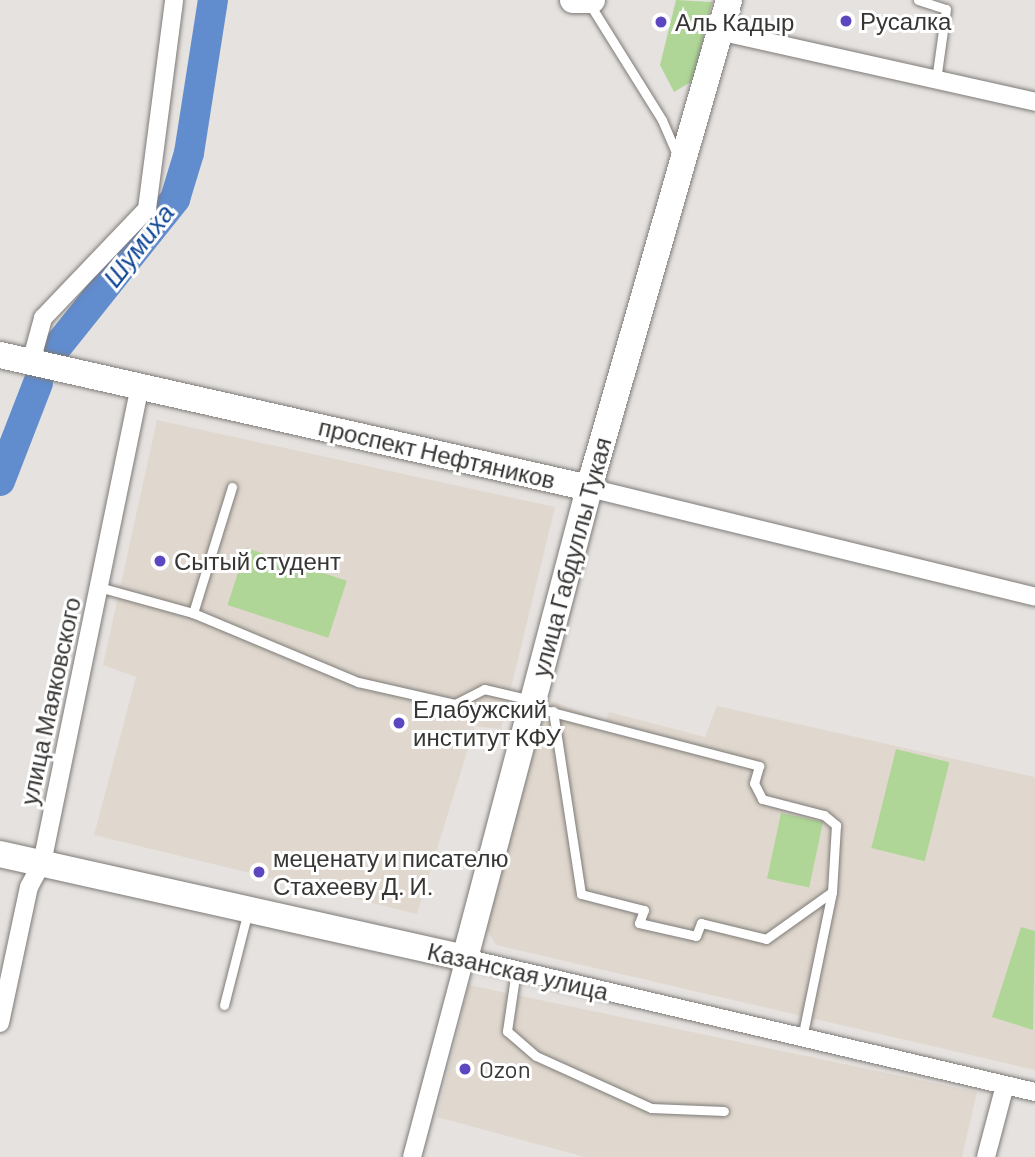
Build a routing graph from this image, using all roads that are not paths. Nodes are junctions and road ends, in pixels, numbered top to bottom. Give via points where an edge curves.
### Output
1 (174, 0) edge
2 (729, 0) edge
3 (918, 0) edge
4 (584, 1) edge
5 (723, 32) junction
6 (936, 80) junction
7 (1035, 102) edge
8 (681, 166) junction
9 (0, 355) edge
10 (31, 362) junction
11 (140, 386) junction
12 (232, 487) dead end
13 (589, 488) junction
14 (99, 587) junction
15 (1035, 597) edge
16 (193, 613) junction
17 (539, 706) junction
18 (0, 853) edge
19 (42, 863) junction
20 (832, 892) junction
21 (249, 910) junction
22 (465, 958) junction
23 (516, 970) junction
24 (224, 1005) dead end
25 (0, 1023) edge
26 (802, 1038) junction
27 (1005, 1086) junction
28 (1035, 1092) edge
29 (724, 1111) dead end
30 (412, 1157) edge
31 (986, 1157) edge

1 - 10 street via 147,209 43,317
2 - 5 main road, улица Габдуллы Тукая
3 - 6 lane via 946,9
4 - 8 lane via 662,120
5 - 6 street
5 - 8 main road, улица Габдуллы Тукая
6 - 7 street
8 - 13 main road, улица Габдуллы Тукая
9 - 10 main road, проспект Нефтяников
10 - 11 main road, проспект Нефтяников
11 - 13 main road, проспект Нефтяников
11 - 14 street, улица Маяковского
12 - 16 lane
13 - 15 street, проспект Нефтяников
13 - 17 main road, улица Габдуллы Тукая
14 - 16 lane
14 - 19 street, улица Маяковского
16 - 17 lane via 358,682 455,704 484,689
17 - 20 lane via 759,766 754,783 762,799 824,815 836,825
17 - 20 lane via 581,894 643,910 639,923 696,936 701,923 766,939
17 - 22 main road, улица Габдуллы Тукая
18 - 19 main road, Казанская улица
19 - 21 main road, Казанская улица
19 - 25 street, улица Маяковского via 29,887
20 - 26 lane
21 - 22 main road, Казанская улица
21 - 24 lane
22 - 23 street, Казанская улица
22 - 30 street, улица Габдуллы Тукая
23 - 26 street, Казанская улица
23 - 29 lane via 507,1031 536,1056 652,1108
26 - 27 street, Казанская улица
27 - 28 street, Казанская улица
27 - 31 street

